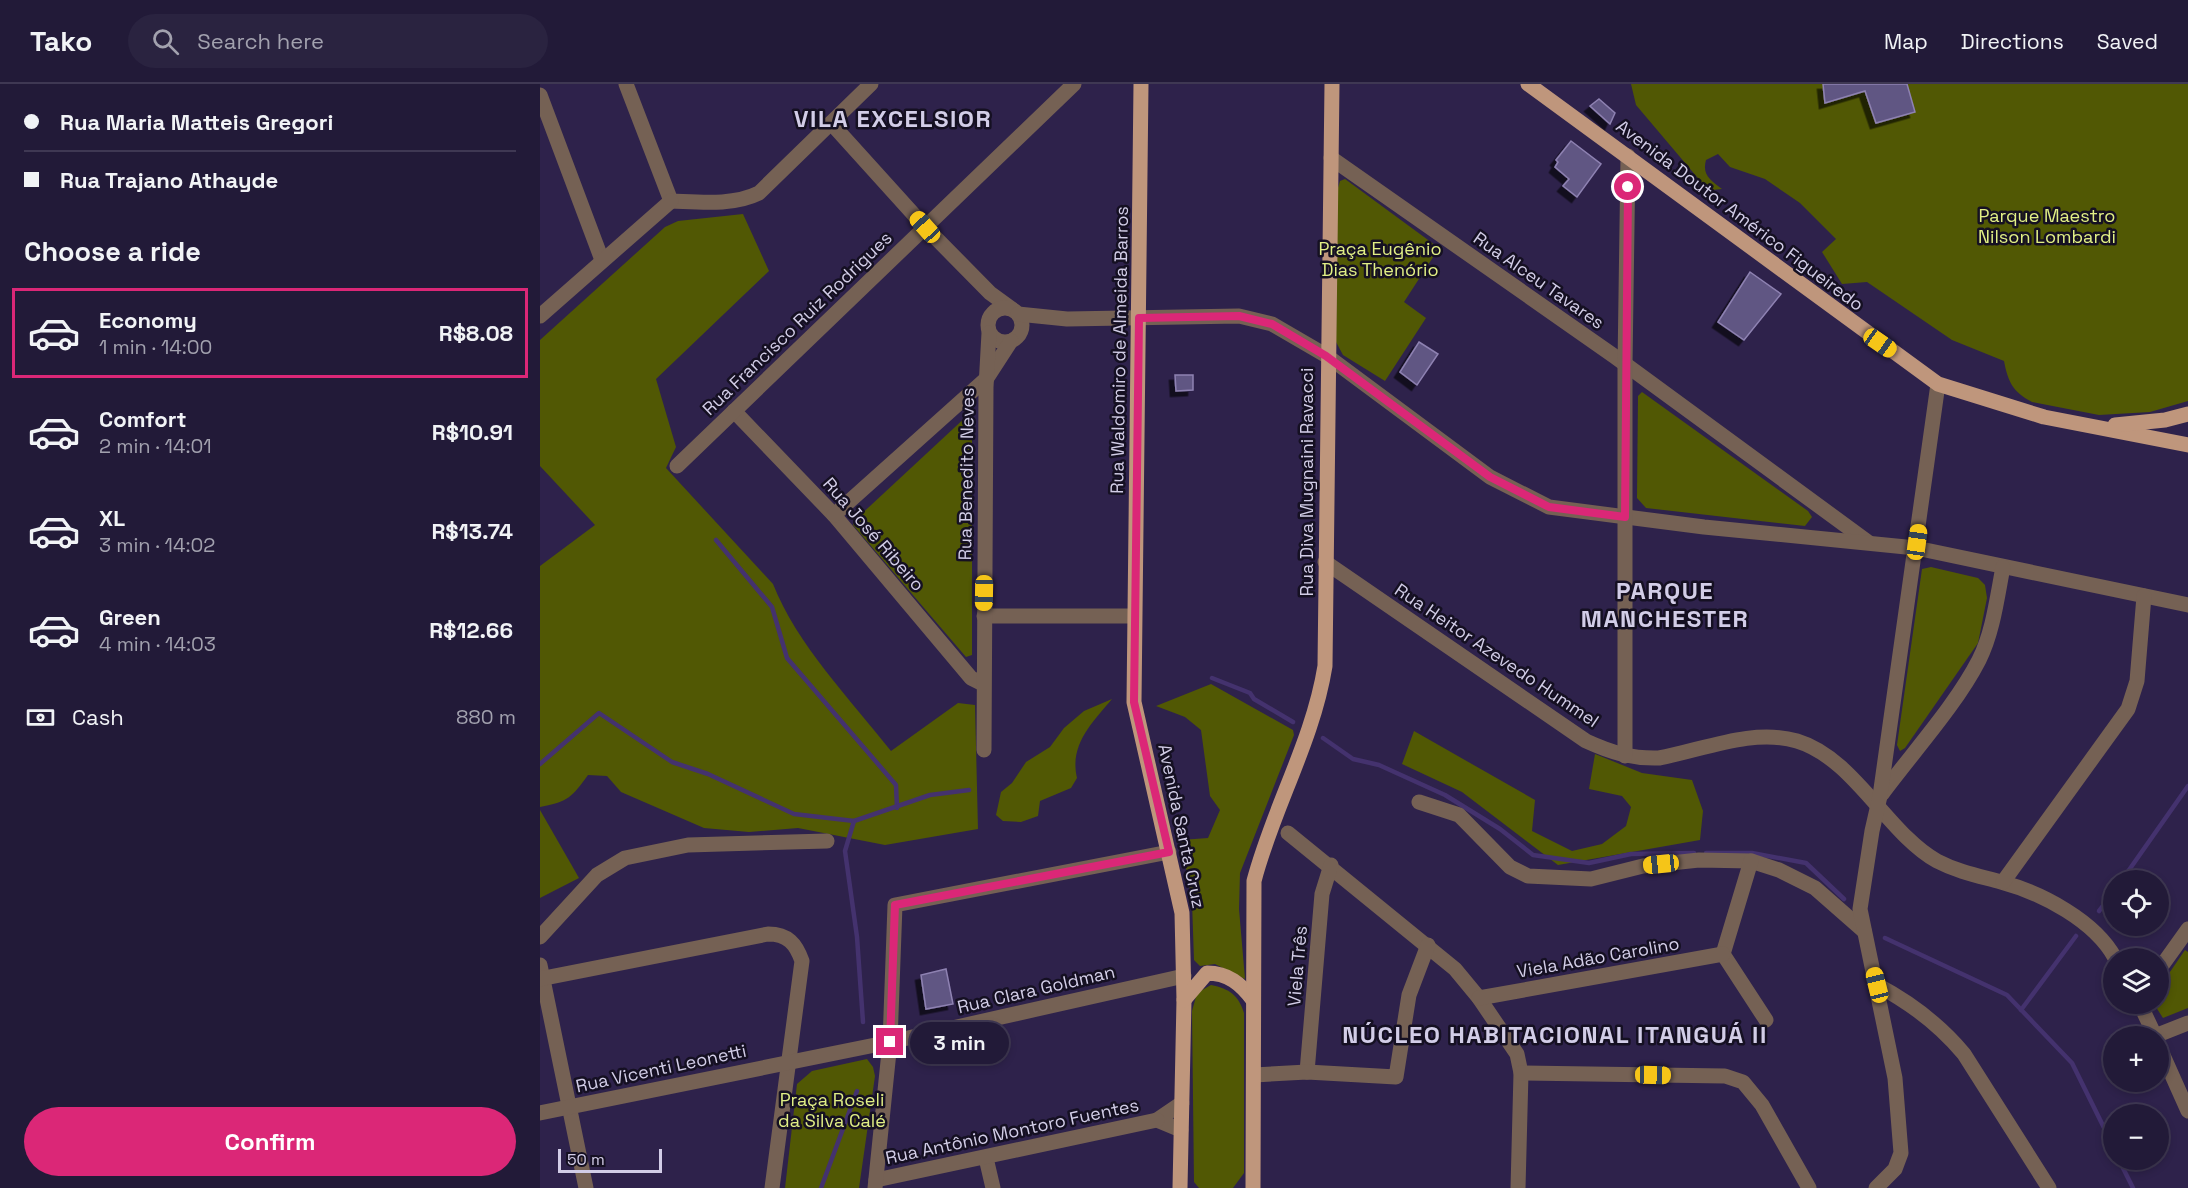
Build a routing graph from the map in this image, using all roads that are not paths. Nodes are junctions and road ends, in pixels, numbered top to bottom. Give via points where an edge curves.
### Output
1 (626, 84) edge
2 (872, 84) edge
3 (1074, 84) edge
4 (1141, 84) edge
5 (1332, 84) edge
6 (1528, 84) edge
7 (1540, 84) edge
8 (540, 95) edge
9 (1568, 111) junction
10 (831, 123) junction
11 (1628, 156) junction
12 (1331, 158) junction
13 (1653, 174) junction
14 (1628, 187) junction
15 (671, 201) junction
16 (925, 227) junction
17 (602, 260) junction
18 (974, 277) junction
19 (1015, 312) junction
20 (541, 313) edge
21 (1139, 318) junction
22 (989, 325) junction
23 (1011, 341) junction
24 (1326, 356) junction
25 (1625, 365) junction
26 (987, 378) junction
27 (1938, 384) junction
28 (734, 411) junction
29 (2188, 414) edge
30 (2100, 427) junction
31 (2188, 445) edge
32 (676, 466) dead end
33 (834, 515) junction
34 (1625, 517) junction
35 (1868, 542) junction
36 (1916, 548) junction
37 (1325, 562) junction
38 (2003, 567) junction
39 (2144, 596) junction
40 (2188, 605) edge
41 (984, 616) junction
42 (1134, 616) junction
43 (983, 684) junction
44 (984, 750) dead end
45 (1625, 756) junction
46 (1905, 763) junction
47 (1884, 770) junction
48 (1864, 790) junction
49 (1878, 800) junction
50 (1419, 802) dead end
51 (1896, 823) junction
52 (1872, 831) junction
53 (1288, 833) dead end
54 (827, 840) dead end
55 (1169, 852) junction
56 (1751, 861) junction
57 (1331, 865) junction
58 (2003, 882) junction
59 (1863, 932) junction
60 (2186, 935) edge
61 (540, 937) edge
62 (1428, 945) junction
63 (2110, 948) edge
64 (1724, 954) junction
65 (2169, 956) edge
66 (1207, 973) junction
67 (541, 974) edge
68 (1184, 976) junction
69 (1877, 985) junction
70 (1479, 998) junction
71 (1184, 1000) junction
72 (1253, 1000) junction
73 (1766, 1020) dead end
74 (2188, 1023) edge
75 (2169, 1030) edge
76 (890, 1042) junction
77 (790, 1062) junction
78 (2169, 1069) edge
79 (1308, 1072) junction
80 (1521, 1073) junction
81 (1254, 1075) junction
82 (1182, 1103) junction
83 (569, 1107) junction
84 (2188, 1111) edge
85 (540, 1113) edge
86 (1157, 1120) junction
87 (1181, 1130) junction
88 (986, 1158) junction
89 (875, 1184) edge
90 (1182, 1184) edge
91 (1250, 1184) edge
92 (586, 1188) edge
93 (772, 1188) edge
94 (993, 1188) edge
95 (1518, 1188) edge
96 (1809, 1188) edge
97 (1876, 1188) edge
98 (2049, 1188) edge

1 - 15 street
2 - 10 street
3 - 16 street, Rua Francisco Ruiz Rodrigues
4 - 21 main road, Rua Waldomiro de Almeida Barros
5 - 12 main road, Rua Diva Mugnaini Ravacci
6 - 9 main road, Avenida Doutor Américo Figueiredo
7 - 9 main road
8 - 17 street
9 - 11 main road, Avenida Doutor Américo Figueiredo
10 - 15 street via 759,193 747,199
10 - 16 street
11 - 13 main road, Avenida Doutor Américo Figueiredo
11 - 14 street
12 - 24 main road, Rua Diva Mugnaini Ravacci
12 - 25 street, Rua Alceu Tavares
13 - 14 street via 1641,174
13 - 27 main road, Avenida Doutor Américo Figueiredo
14 - 25 street
15 - 17 street
16 - 18 street
16 - 28 street, Rua Francisco Ruiz Rodrigues
17 - 20 street
18 - 19 street
18 - 22 street, Rua Benedito Neves via 987,300
19 - 21 street via 1049,319
19 - 22 street via 1001,308
19 - 23 street via 1022,329
21 - 24 street via 1255,319 1272,324
21 - 42 main road, Rua Waldomiro de Almeida Barros
22 - 23 street via 996,340
22 - 26 street, Rua Benedito Neves
23 - 26 street, Rua Benedito Neves
24 - 34 street via 1490,477 1549,507
24 - 37 main road, Rua Diva Mugnaini Ravacci
25 - 34 street
25 - 35 street, Rua Alceu Tavares
26 - 33 street
26 - 41 street, Rua Benedito Neves
27 - 30 main road, Avenida Doutor Américo Figueiredo via 2044,417
27 - 36 street
28 - 32 street, Rua Francisco Ruiz Rodrigues
28 - 33 street, Rua José Ribeiro
29 - 30 main road, Avenida Doutor Américo Figueiredo
30 - 31 main road, Avenida Doutor Américo Figueiredo
33 - 43 street, Rua José Ribeiro via 971,678
34 - 35 street
34 - 45 street
35 - 36 street
36 - 38 street
36 - 47 street
37 - 45 street, Rua Heitor Azevedo Hummel via 1586,741
37 - 72 main road, Rua Diva Mugnaini Ravacci via 1325,666 1321,693 1254,881
38 - 39 street
38 - 46 street via 1990,629 1979,659
39 - 40 street
39 - 58 street via 2137,681 2128,709
41 - 42 street
41 - 43 street, Rua Benedito Neves
42 - 55 main road, Avenida Santa Cruz via 1134,702
43 - 44 street, Rua Benedito Neves
45 - 48 street, Rua Heitor Azevedo Hummel via 1659,758 1760,737 1793,740 1813,746
46 - 47 street
46 - 49 street
47 - 48 street
47 - 49 street
48 - 49 street, Rua Heitor Azevedo Hummel
49 - 51 street, Rua Heitor Azevedo Hummel
49 - 52 street
50 - 56 street via 1459,815 1510,867 1528,876 1591,879 1643,866 1699,860
51 - 52 street via 1883,820
51 - 58 street, Rua Heitor Azevedo Hummel via 1936,860 1972,876
52 - 59 street via 1860,909
53 - 57 street
54 - 61 street via 688,845 624,858 597,875
55 - 68 main road, Avenida Santa Cruz via 1182,913
55 - 76 street via 895,905
56 - 59 street via 1815,888
56 - 64 street
57 - 62 street
57 - 79 street, Viela Três via 1322,894
58 - 63 street, Rua Heitor Azevedo Hummel via 2065,909
59 - 69 street
60 - 65 street
62 - 70 street
62 - 79 street via 1409,995 1396,1077
64 - 70 street, Viela Adão Carolino
64 - 73 street
66 - 68 main road
66 - 71 main road
66 - 72 main road via 1231,978
67 - 77 street via 768,934 789,939 798,948 802,962
67 - 83 street
68 - 71 main road, Avenida Santa Cruz
68 - 76 street, Rua Clara Goldman
69 - 97 street via 1895,1078 1901,1153 1895,1169
69 - 98 street via 1911,1004 1952,1039
70 - 80 street via 1517,1054
71 - 82 main road, Avenida Santa Cruz
72 - 81 main road
74 - 75 street
76 - 77 street, Rua Clara Goldman
76 - 89 street
77 - 83 street, Rua Vicenti Leonetti
77 - 93 street
78 - 84 street
79 - 81 street
80 - 95 street
80 - 96 street via 1725,1076 1743,1082 1762,1105
81 - 91 main road
82 - 86 street, Rua Antônio Montoro Fuentes
82 - 87 main road, Avenida Santa Cruz
83 - 85 street, Rua Vicenti Leonetti
83 - 92 street
86 - 87 street, Rua Antônio Montoro Fuentes
86 - 88 street, Rua Antônio Montoro Fuentes
87 - 90 main road, Avenida Santa Cruz
88 - 89 street, Rua Antônio Montoro Fuentes
88 - 94 street

